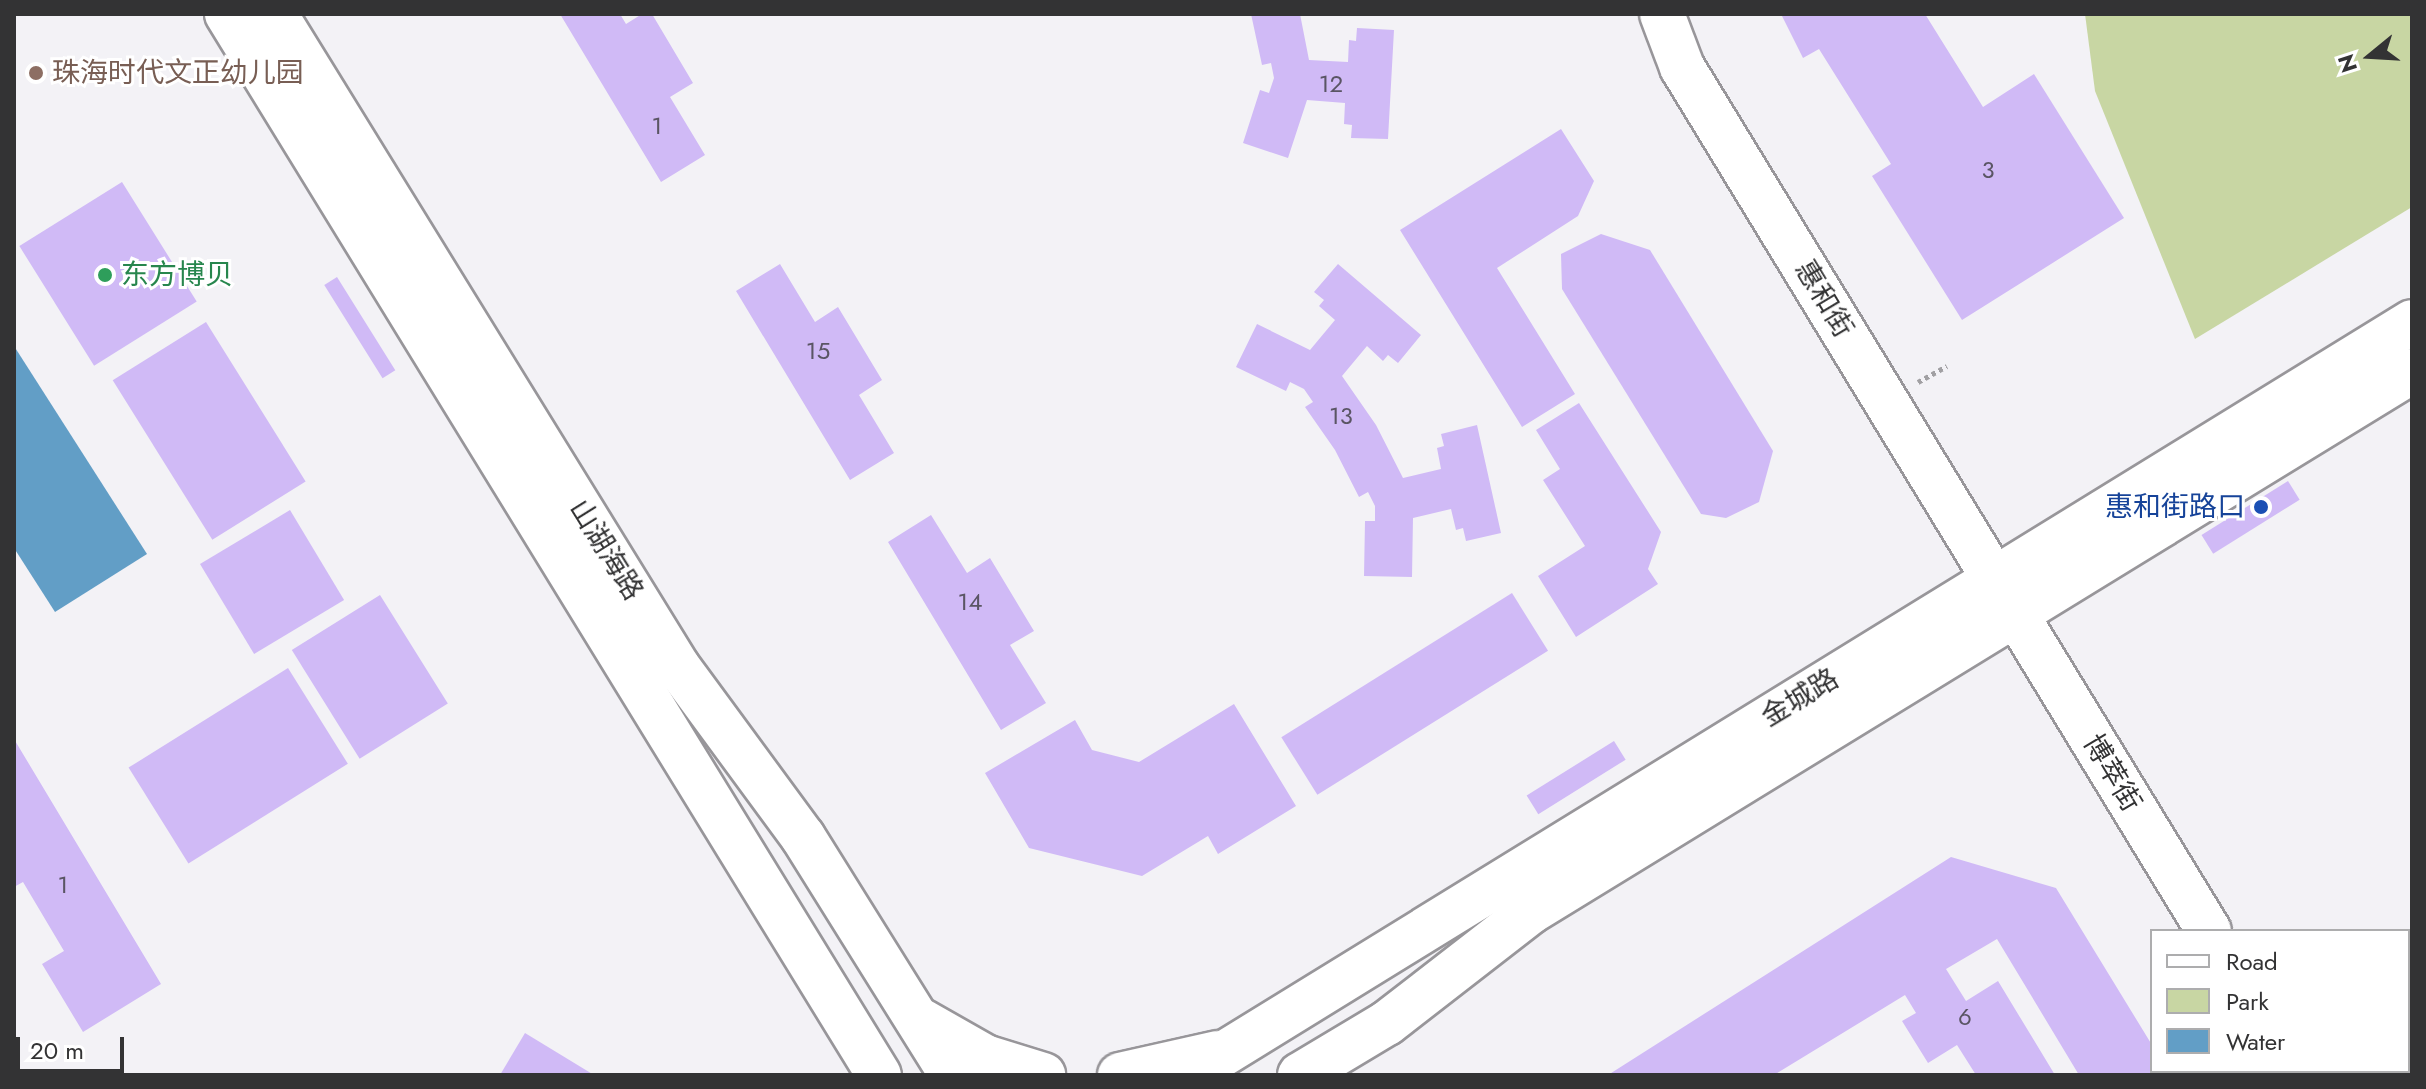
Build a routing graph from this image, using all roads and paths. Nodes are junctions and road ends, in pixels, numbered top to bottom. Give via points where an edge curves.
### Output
1 (227, 14) edge
2 (275, 14) edge
3 (1662, 14) edge
4 (2412, 322) edge
5 (2412, 371) edge
6 (2005, 597) junction
7 (2208, 929) edge
8 (823, 984) junction
9 (920, 1020) junction
10 (1232, 1050) junction
11 (849, 1075) edge
12 (879, 1075) edge
13 (952, 1075) edge
14 (1043, 1075) edge
15 (1120, 1075) edge
16 (1189, 1075) edge
17 (1300, 1075) edge

1 - 8 street, 山湖海路
2 - 9 street, 山湖海路 via 678,667 803,837
3 - 6 street, 惠和街 via 1682,67
4 - 6 street, 金城路
5 - 6 street, 金城路
6 - 7 street, 博萃街
6 - 10 street, 金城路
6 - 17 street, 金城路 via 1530,912 1387,1023
8 - 11 street
8 - 12 street, 山湖海路
9 - 13 street, 山湖海路
9 - 14 street via 985,1057
10 - 15 street
10 - 16 street, 金城路

